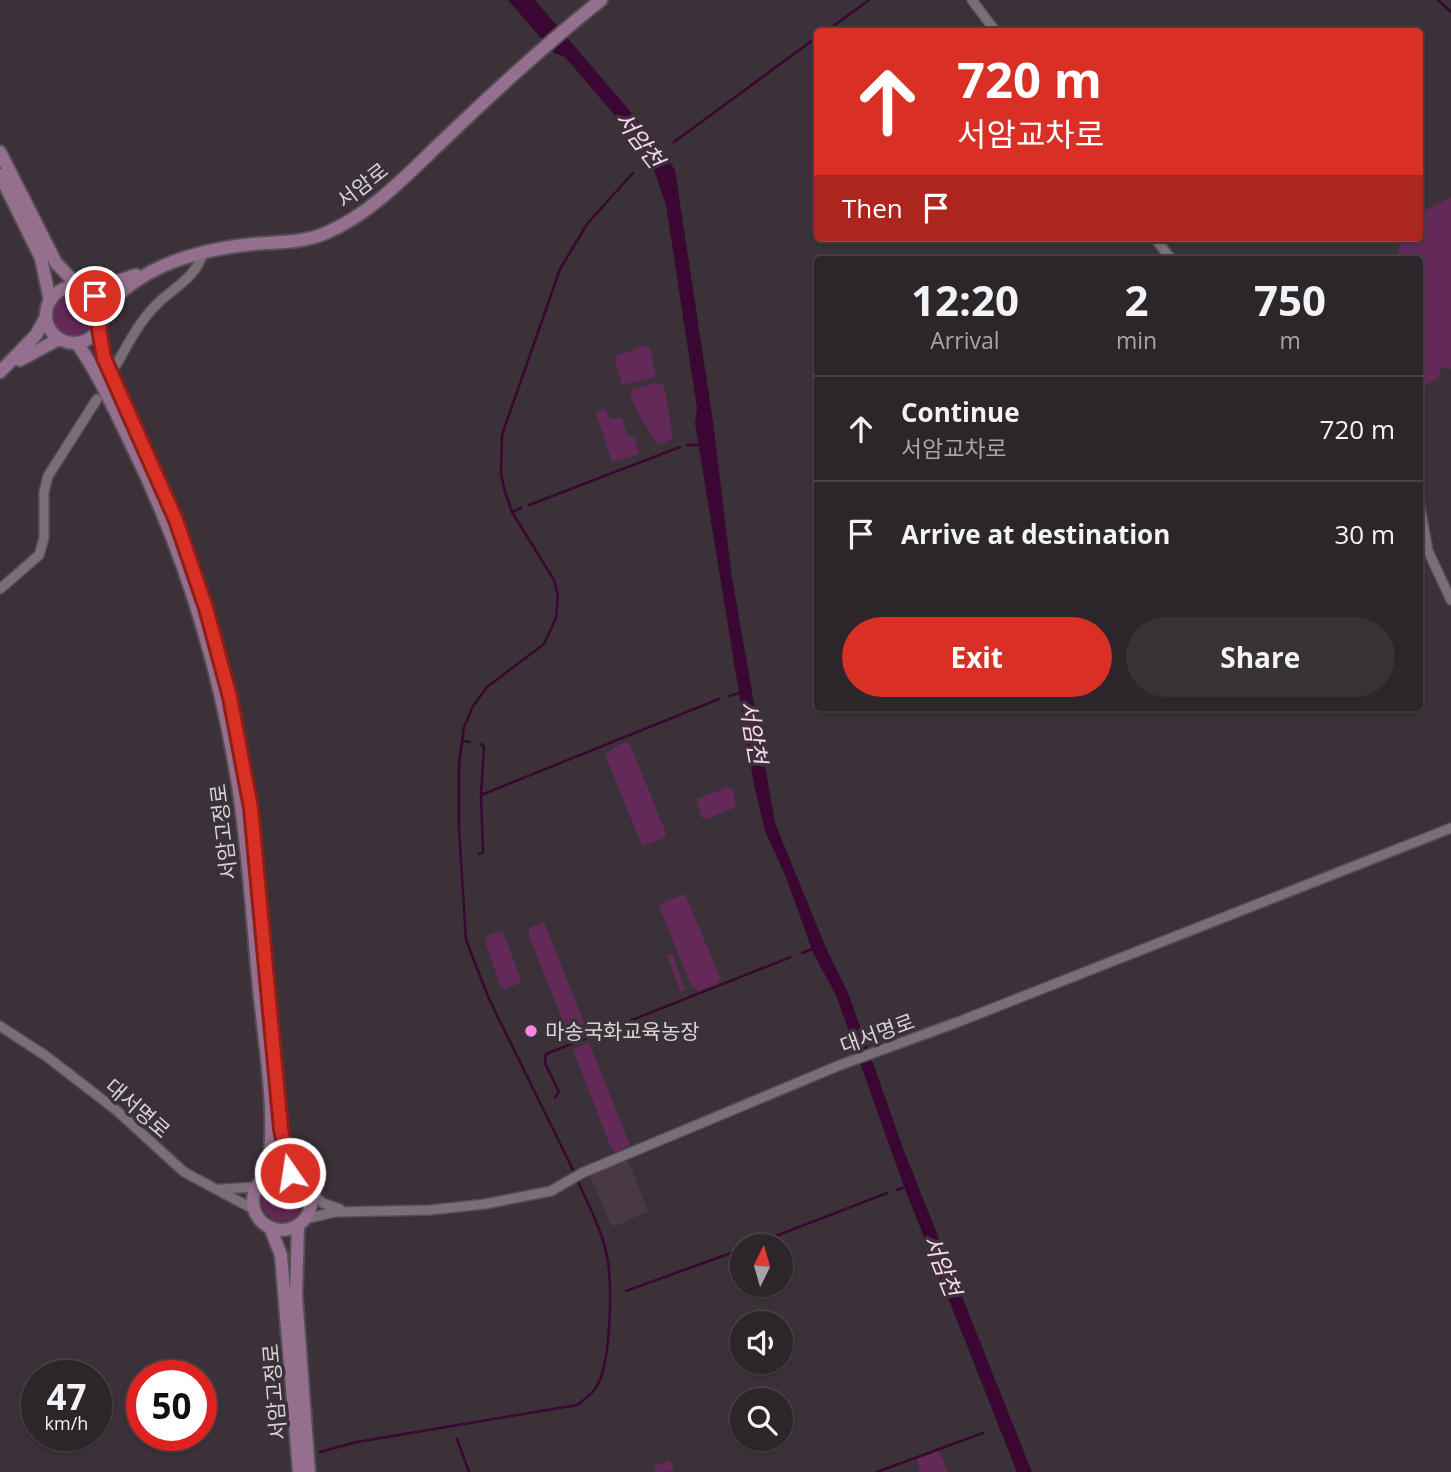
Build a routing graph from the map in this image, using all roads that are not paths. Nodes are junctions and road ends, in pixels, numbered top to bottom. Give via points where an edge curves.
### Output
1 (601, 0) edge
2 (972, 0) edge
3 (993, 28) edge
4 (0, 152) edge
5 (0, 175) edge
6 (1158, 242) edge
7 (203, 253) junction
8 (1169, 256) edge
9 (156, 268) junction
10 (84, 289) junction
11 (50, 301) junction
12 (102, 312) junction
13 (46, 317) junction
14 (99, 329) junction
15 (59, 339) junction
16 (77, 343) junction
17 (116, 365) dead end
18 (0, 373) edge
19 (97, 398) dead end
20 (1423, 523) edge
21 (0, 589) edge
22 (1451, 600) edge
23 (1451, 828) edge
24 (0, 1026) edge
25 (290, 1173) junction
26 (262, 1182) junction
27 (219, 1189) junction
28 (310, 1192) junction
29 (255, 1210) junction
30 (352, 1212) junction
31 (301, 1223) junction
32 (270, 1227) junction
33 (299, 1472) edge
34 (309, 1472) edge

1 - 7 main road, 서암로 via 543,47 394,186 345,223 308,238
2 - 3 street
4 - 10 main road via 56,263
5 - 11 main road via 41,258
6 - 8 street
7 - 9 main road, 서암로
7 - 17 street via 188,281 157,304 138,326
9 - 10 main road
9 - 12 main road, 서암로 via 125,288
10 - 11 main road via 62,289
10 - 12 main road via 95,296
11 - 13 main road
12 - 14 main road
13 - 15 main road
13 - 18 main road via 36,335
14 - 16 main road
14 - 25 main road, 서암고정로 via 107,368 186,548 230,697 251,808 281,1129
15 - 16 main road
15 - 18 main road
16 - 26 main road, 서암고정로 via 108,396 165,519 194,601 226,722 240,799 272,1146
19 - 21 street via 48,476 39,555
20 - 22 street via 1428,551
23 - 30 street, 대서명로 via 845,1063 541,1193 458,1208
24 - 27 street, 대서명로 via 116,1110 184,1172
25 - 26 main road via 281,1172
25 - 28 main road
26 - 27 street
26 - 29 main road via 254,1196
27 - 29 street, 대서명로
28 - 30 street via 323,1203
28 - 31 main road via 310,1211
29 - 32 main road
30 - 31 street, 대서명로 via 318,1214
31 - 32 main road via 279,1230
31 - 34 main road, 서암고정로 via 296,1295
32 - 33 main road, 서암고정로 via 281,1255

